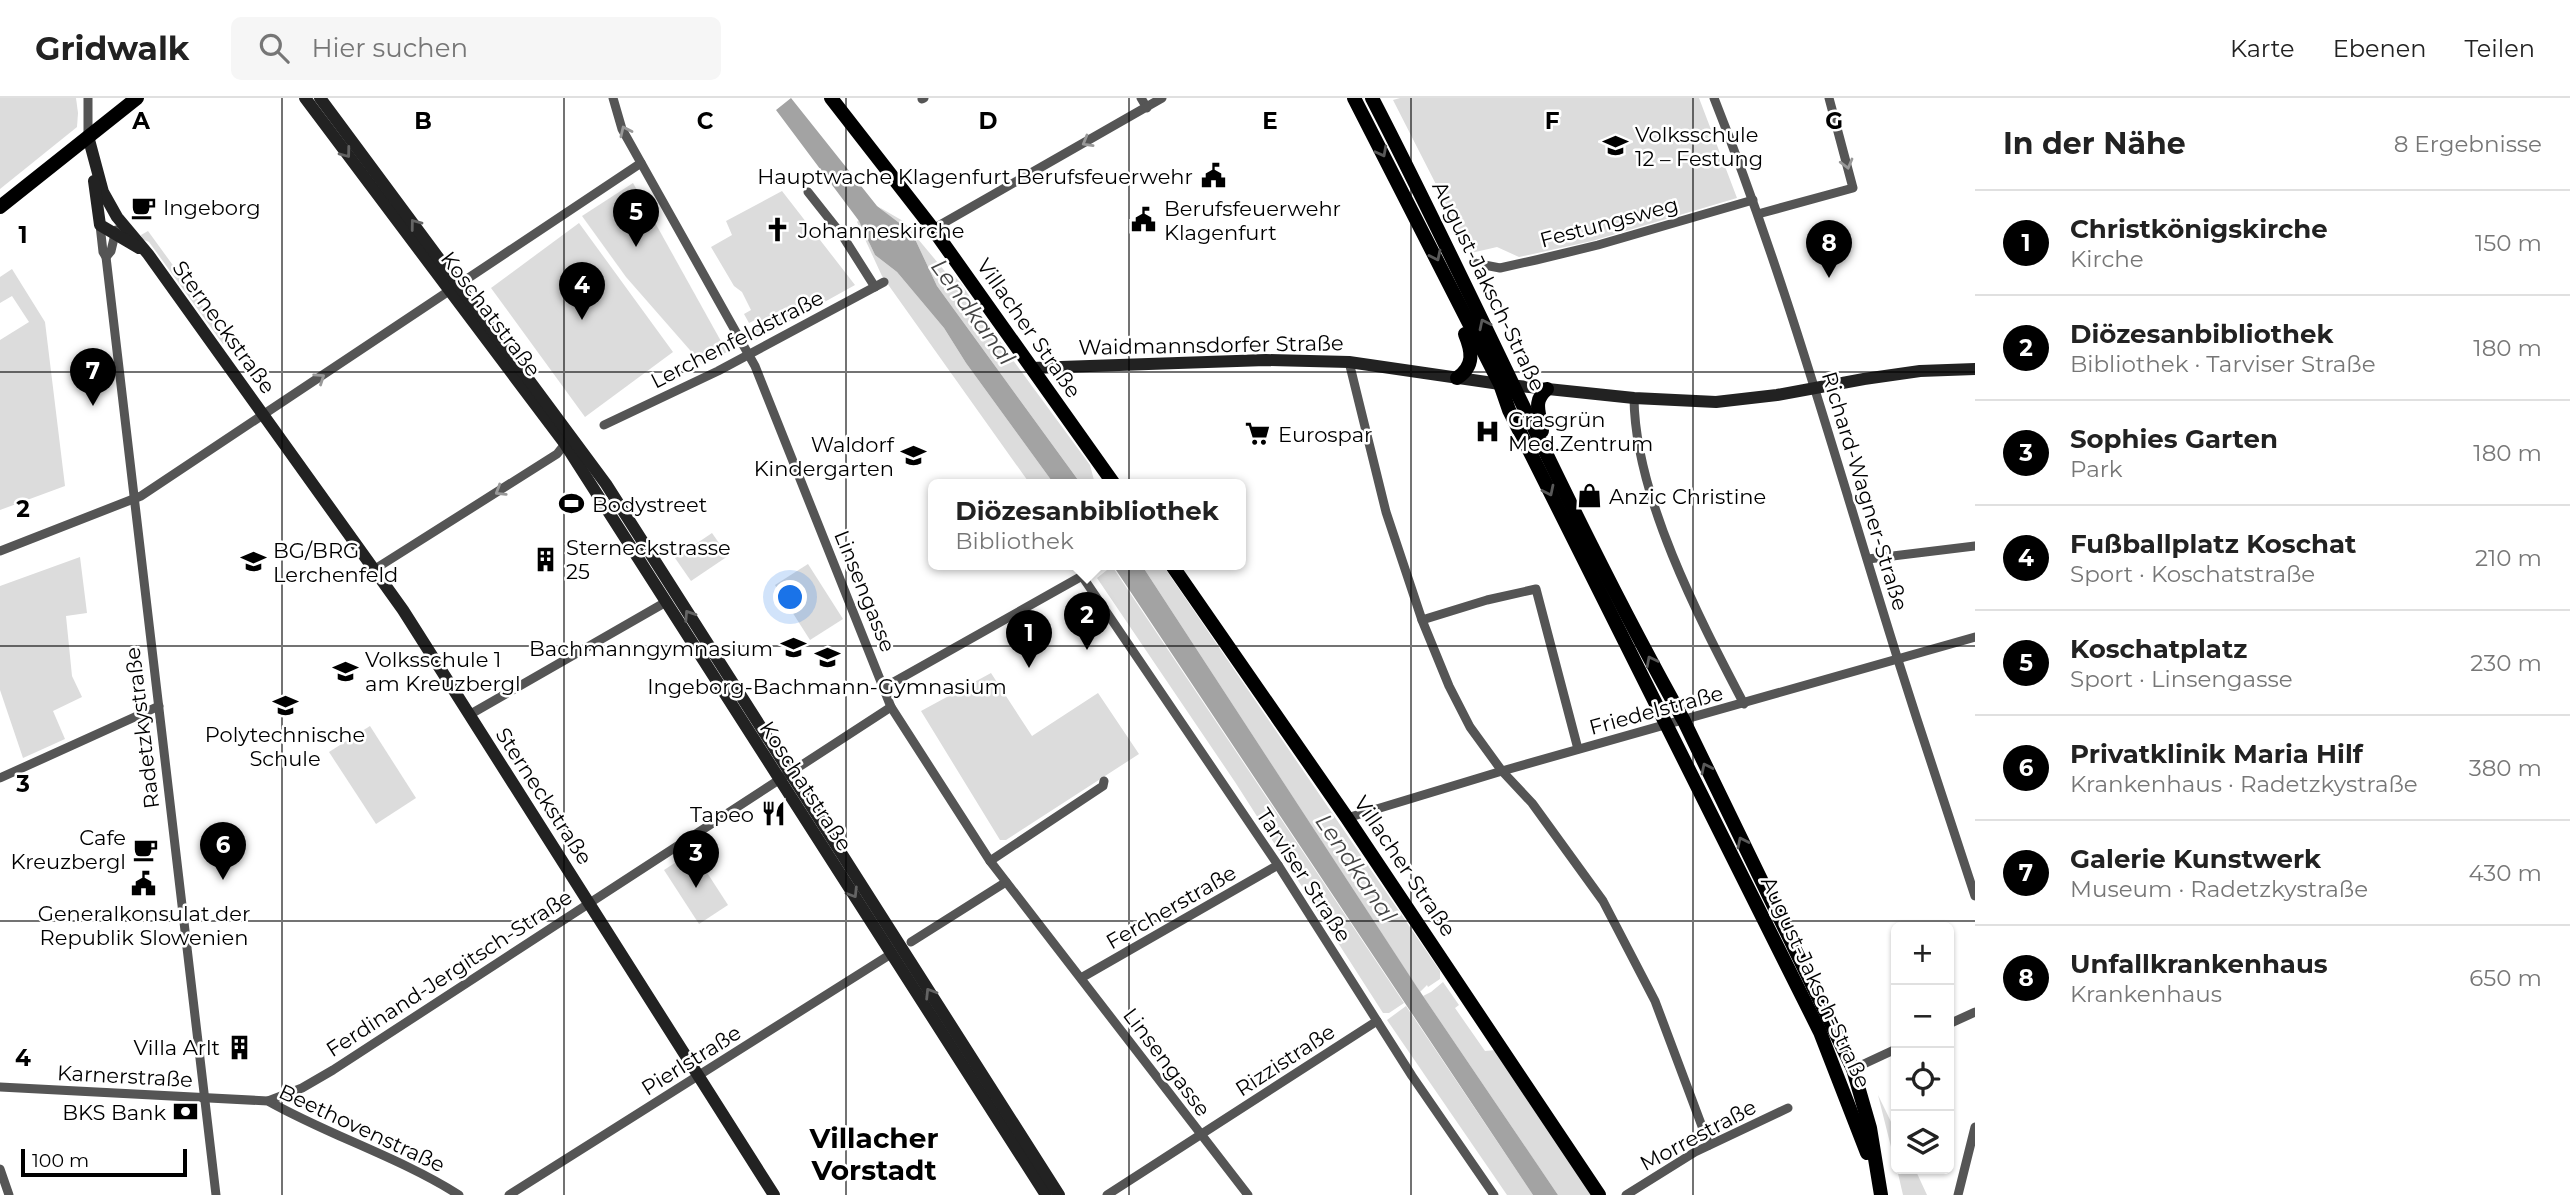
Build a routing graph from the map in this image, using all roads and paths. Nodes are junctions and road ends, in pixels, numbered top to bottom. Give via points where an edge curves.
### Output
1 (88, 98) edge
2 (137, 98) edge
3 (305, 98) edge
4 (320, 98) edge
5 (613, 98) edge
6 (831, 98) edge
7 (1141, 98) edge
8 (1162, 98) edge
9 (1354, 98) edge
10 (1372, 98) edge
11 (1714, 98) edge
12 (1829, 98) edge
13 (1147, 108) junction
14 (89, 136) junction
15 (641, 163) junction
16 (808, 192) dead end
17 (1753, 200) junction
18 (0, 207) edge
19 (1758, 214) junction
20 (117, 217) junction
21 (100, 225) junction
22 (933, 229) junction
23 (115, 236) junction
24 (148, 254) junction
25 (106, 257) junction
26 (1474, 263) dead end
27 (884, 282) dead end
28 (875, 287) junction
29 (456, 288) junction
30 (1460, 306) junction
31 (748, 355) junction
32 (1349, 362) junction
33 (1031, 368) junction
34 (1975, 369) edge
35 (1457, 378) junction
36 (1507, 385) junction
37 (1816, 388) junction
38 (1547, 389) junction
39 (1634, 398) junction
40 (264, 416) junction
41 (604, 425) dead end
42 (1542, 443) junction
43 (561, 449) junction
44 (1110, 479) edge
45 (135, 500) junction
46 (622, 521) junction
47 (1975, 547) edge
48 (0, 551) edge
49 (1868, 559) junction
50 (375, 569) junction
51 (1175, 570) edge
52 (666, 602) junction
53 (1422, 620) junction
54 (1975, 637) edge
55 (1898, 659) junction
56 (885, 687) junction
57 (1744, 704) junction
58 (159, 706) junction
59 (891, 707) junction
60 (469, 715) junction
61 (1684, 721) junction
62 (1668, 725) junction
63 (1578, 749) junction
64 (1502, 771) junction
65 (785, 776) junction
66 (0, 778) edge
67 (1104, 781) dead end
68 (1347, 818) junction
69 (990, 861) junction
70 (1278, 865) junction
71 (1006, 882) junction
72 (1975, 896) edge
73 (590, 904) junction
74 (911, 942) dead end
75 (891, 954) junction
76 (1081, 978) junction
77 (1975, 1012) edge
78 (1377, 1021) junction
79 (1954, 1022) edge
80 (1891, 1051) edge
81 (1853, 1069) junction
82 (699, 1076) junction
83 (0, 1087) edge
84 (206, 1098) junction
85 (268, 1101) junction
86 (1788, 1108) dead end
87 (1975, 1127) edge
88 (1201, 1135) junction
89 (1709, 1145) junction
90 (0, 1169) edge
91 (1880, 1191) edge
92 (9, 1195) edge
93 (216, 1195) edge
94 (459, 1195) edge
95 (509, 1195) edge
96 (774, 1195) edge
97 (1046, 1195) edge
98 (1059, 1195) edge
99 (1107, 1195) edge
100 (1248, 1195) edge
101 (1494, 1195) edge
102 (1600, 1195) edge
103 (1626, 1195) edge
104 (1958, 1195) edge

1 - 14 street, Radetzkystraße
2 - 14 main road
3 -> 29 main road, Koschatstraße
29 -> 4 main road, Koschatstraße
15 -> 5 street, Linsengasse via 622,129
6 - 22 main road, Villacher Straße
7 - 13 street
8 - 13 street
9 -> 30 main road, August-Jaksch-Straße
36 -> 10 main road, August-Jaksch-Straße
11 - 17 street, Richard-Wagner-Straße
12 -> 19 street via 1853,188
13 -> 22 street
14 - 18 main road
14 - 20 main road, Sterneckstraße via 103,192
14 - 21 main road, Radetzkystraße
15 - 29 street
15 - 31 street, Linsengasse
16 - 28 street
17 - 19 street, Richard-Wagner-Straße
17 - 26 street, Festungsweg via 1547,258 1500,268
19 - 37 street, Richard-Wagner-Straße
20 - 23 street
20 - 24 main road, Sterneckstraße
21 - 23 main road, Sterneckstraße
21 - 25 street, Radetzkystraße
22 - 33 main road, Villacher Straße
23 - 24 main road, Sterneckstraße
23 - 25 street
24 - 40 main road, Sterneckstraße
25 - 45 street, Radetzkystraße
27 - 28 street, Lerchenfeldstraße
28 - 31 street, Lerchenfeldstraße
40 -> 29 street
29 - 43 main road, Koschatstraße
29 - 46 main road, Koschatstraße via 573,438
30 - 35 main road via 1472,354 1465,373
30 - 36 main road, August-Jaksch-Straße
31 - 41 street, Lerchenfeldstraße
31 - 56 street, Linsengasse
32 - 33 main road, Waidmannsdorfer Straße via 1266,360
32 - 35 main road, Waidmannsdorfer Straße
32 - 53 street via 1386,512
33 - 44 main road, Villacher Straße
34 - 37 main road, Waidmannsdorfer Straße via 1920,371
35 - 36 main road, Waidmannsdorfer Straße
36 - 38 main road, Waidmannsdorfer Straße
36 - 42 main road, August-Jaksch-Straße
36 -> 62 main road, August-Jaksch-Straße via 1509,410
37 - 39 main road, Waidmannsdorfer Straße via 1716,402
37 - 49 street, Richard-Wagner-Straße
38 - 39 main road, Waidmannsdorfer Straße
38 - 42 main road via 1536,406
39 - 57 street via 1634,423 1661,521 1703,626
40 - 45 street
40 - 50 main road, Sterneckstraße
61 -> 42 main road, August-Jaksch-Straße
43 - 46 main road, Koschatstraße
43 -> 50 street
45 - 48 street
45 - 58 street, Radetzkystraße
46 - 52 main road, Koschatstraße
65 -> 46 main road, Koschatstraße
47 - 49 street
49 - 55 street, Richard-Wagner-Straße
50 - 60 main road, Sterneckstraße
51 - 68 main road, Villacher Straße
52 - 60 street
52 - 65 main road, Koschatstraße
53 - 63 street via 1536,589
53 - 64 street via 1470,727
54 - 55 street, Friedelstraße
55 - 57 street, Friedelstraße
55 - 72 street, Richard-Wagner-Straße
56 - 59 street, Linsengasse
56 - 70 street, Tarviser Straße via 1082,576
57 - 61 street, Friedelstraße
58 - 66 street
58 - 84 street, Radetzkystraße
59 - 65 street, Ferdinand-Jergitsch-Straße
59 - 69 street, Linsengasse
60 - 73 main road, Sterneckstraße
61 - 62 street, Friedelstraße
81 -> 61 main road, August-Jaksch-Straße
62 - 63 street, Friedelstraße
62 - 91 main road, August-Jaksch-Straße via 1820,1032
63 - 64 street, Friedelstraße
64 - 68 street, Friedelstraße
64 - 89 street via 1532,803 1604,901 1655,1000
65 - 73 street, Ferdinand-Jergitsch-Straße
65 -> 75 main road, Koschatstraße
98 -> 65 main road, Koschatstraße
67 - 69 street via 1104,786
68 - 102 main road, Villacher Straße
69 - 71 street, Linsengasse
70 - 76 street, Fercherstraße
70 - 78 street, Tarviser Straße
71 - 74 street
71 - 76 street, Linsengasse
73 - 82 main road, Sterneckstraße
73 - 85 street, Ferdinand-Jergitsch-Straße via 333,1070
75 - 82 street, Pierlstraße
75 - 97 main road, Koschatstraße
76 - 88 street, Linsengasse
77 - 79 street
78 - 88 street, Rizzistraße
78 - 101 street, Tarviser Straße
80 - 81 street
81 - 91 main road, August-Jaksch-Straße via 1870,1128
82 - 95 street, Pierlstraße
82 - 96 main road, Sterneckstraße
83 - 84 street, Karnerstraße
84 - 85 street, Beethovenstraße
84 - 93 street, Radetzkystraße
85 - 94 street, Beethovenstraße
86 - 89 street, Morrestraße
87 - 104 street
88 - 99 street, Rizzistraße
88 - 100 street, Linsengasse
89 - 103 street, Morrestraße
90 - 92 street

